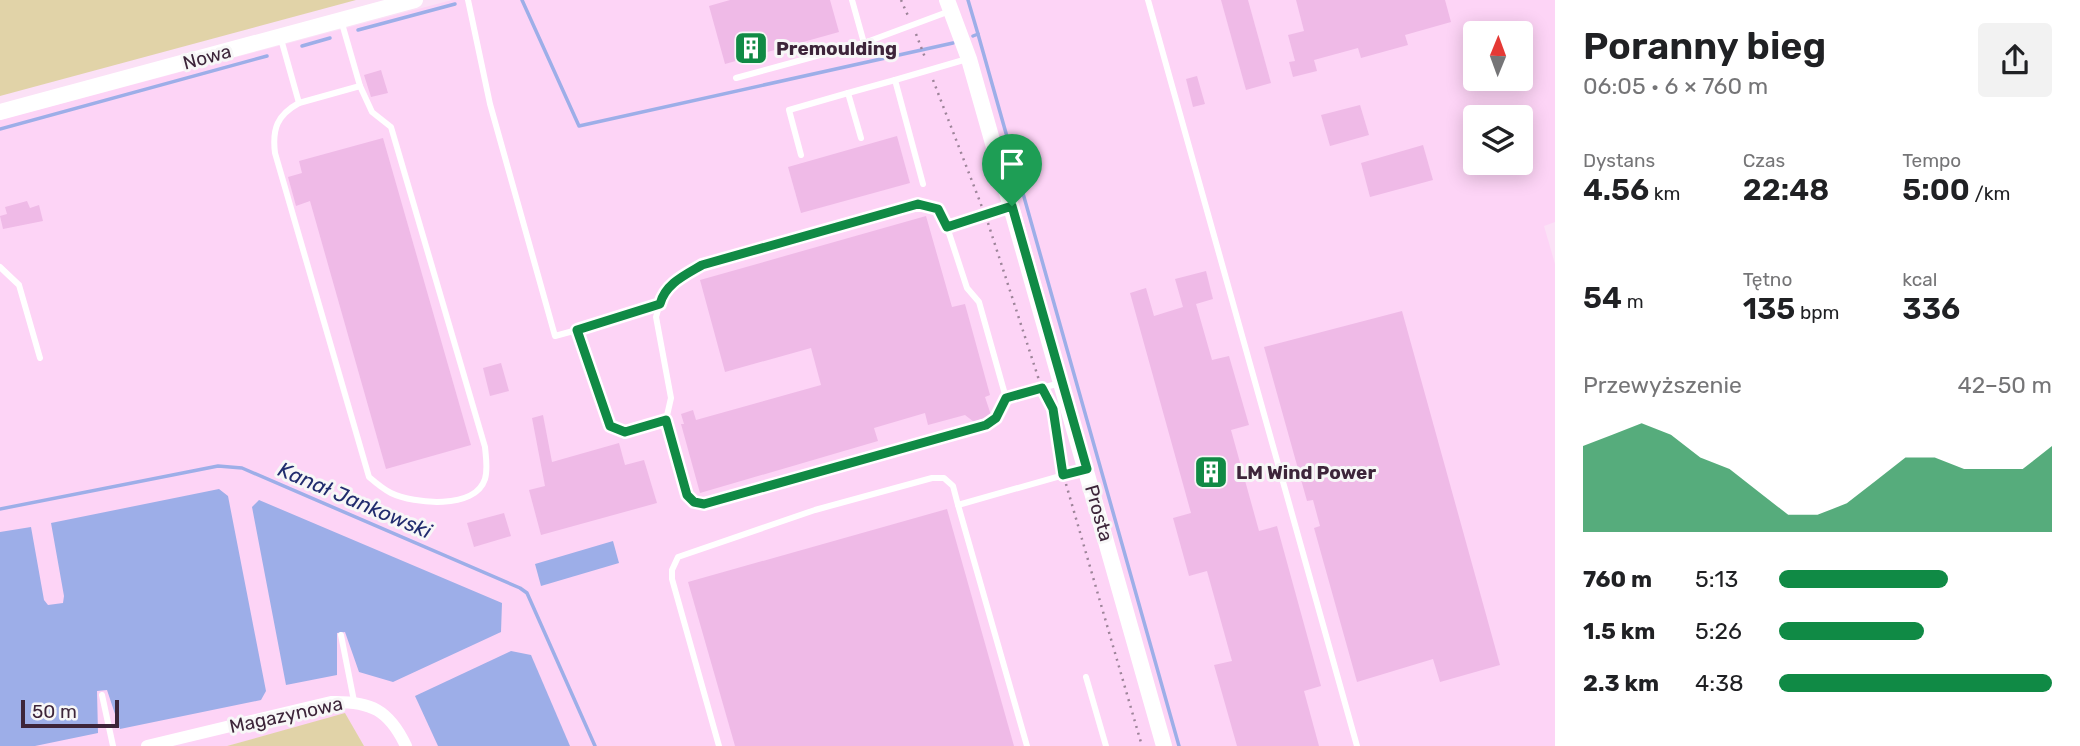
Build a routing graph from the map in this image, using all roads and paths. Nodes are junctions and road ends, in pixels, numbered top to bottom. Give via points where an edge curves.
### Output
1 (415, 0) edge
2 (468, 0) edge
3 (852, 0) edge
4 (901, 0) edge
5 (1148, 0) edge
6 (949, 5) edge
7 (341, 20) junction
8 (913, 26) junction
9 (281, 37) junction
10 (864, 43) junction
11 (969, 59) junction
12 (930, 70) junction
13 (736, 78) dead end
14 (894, 80) junction
15 (360, 86) junction
16 (848, 93) junction
17 (299, 103) junction
18 (0, 113) edge
19 (861, 138) dead end
20 (801, 155) dead end
21 (923, 184) dead end
22 (1012, 206) junction
23 (985, 215) junction
24 (947, 227) junction
25 (0, 267) edge
26 (660, 304) junction
27 (577, 330) junction
28 (40, 358) dead end
29 (1062, 382) junction
30 (1042, 388) junction
31 (1006, 398) junction
32 (666, 420) junction
33 (1087, 469) junction
34 (1063, 475) junction
35 (958, 505) junction
36 (341, 635) dead end
37 (1086, 677) dead end
38 (102, 695) dead end
39 (354, 701) junction
40 (113, 746) edge
41 (147, 746) edge
42 (406, 746) edge
43 (719, 746) edge
44 (1027, 746) edge
45 (1106, 746) edge
46 (1142, 746) edge
47 (1164, 746) edge
48 (1357, 746) edge

1 - 7 street, Nowa
2 - 27 lane via 489,104 555,336
3 - 10 lane
4 - 8 path
5 - 48 lane
6 - 8 lane
6 - 11 street, Prosta
7 - 9 street, Nowa
7 - 15 lane
8 - 10 lane
8 - 12 path
9 - 17 lane
9 - 18 street, Nowa
10 - 13 lane
11 - 12 lane
11 - 22 street, Prosta
12 - 14 lane
12 - 23 path
14 - 16 lane
14 - 21 lane
15 - 17 lane
15 - 17 lane via 372,112 391,127 485,447 485,478 471,495 419,501 391,493 369,477 275,153 276,124 284,111
16 - 19 lane
16 - 20 lane via 789,110
22 - 23 lane
22 - 29 street, Prosta
23 - 24 lane
23 - 30 path
24 - 26 lane via 938,209 918,204 702,265 676,280
24 - 31 lane via 967,288 979,302
25 - 28 lane via 19,285
26 - 27 lane
26 - 32 lane via 656,317 671,398
27 - 32 lane via 610,426 625,432
29 - 30 lane
29 - 33 street, Prosta
30 - 31 lane
30 - 34 path via 1053,409
31 - 32 lane via 996,418 986,425 704,504 687,495
33 - 34 lane
33 - 47 street, Prosta
34 - 35 lane
34 - 46 path
35 - 43 lane via 953,486 944,478 932,478 815,510 678,557 672,579
35 - 44 lane
36 - 39 lane
37 - 45 lane
38 - 40 lane
39 - 41 street, Magazynowa via 331,702
39 - 42 street, Magazynowa via 379,710 396,726

